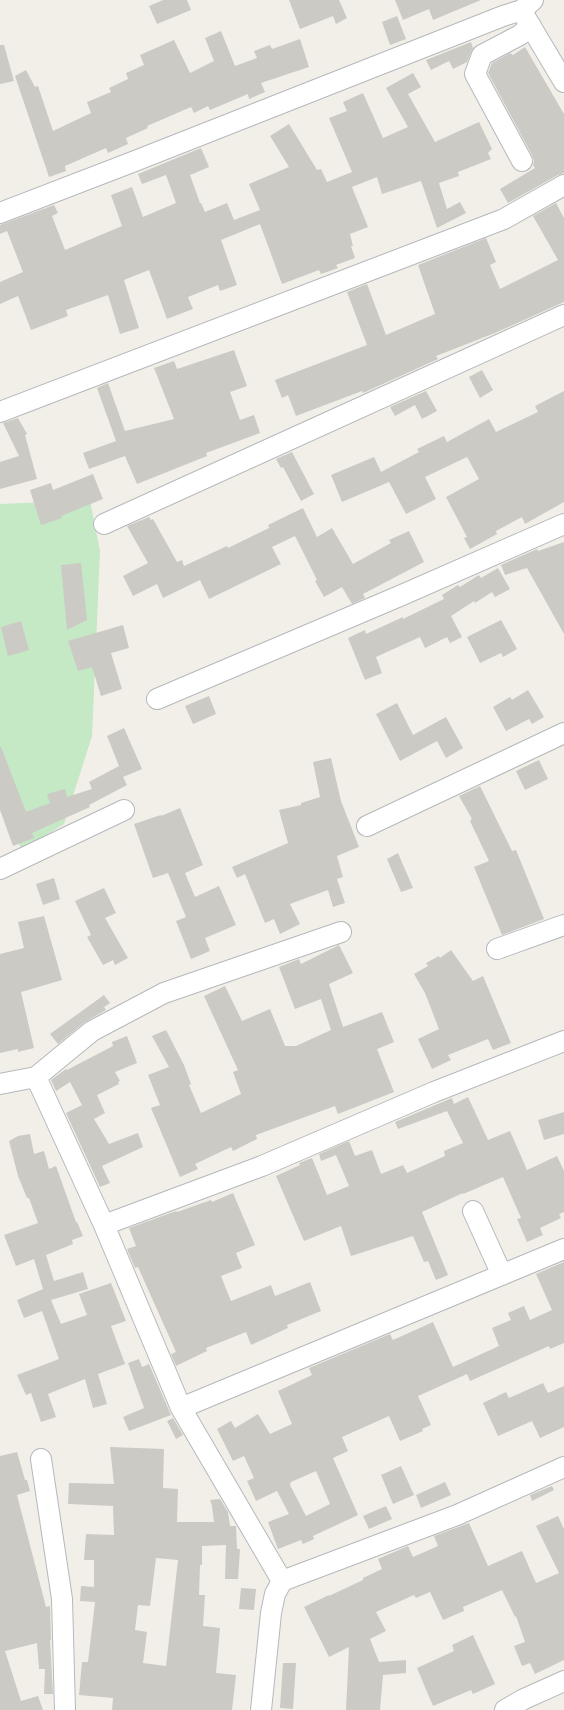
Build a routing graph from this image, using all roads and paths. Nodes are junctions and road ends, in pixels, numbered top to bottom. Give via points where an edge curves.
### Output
1 (526, 9) edge
2 (564, 82) edge
3 (522, 161) dead end
4 (564, 185) edge
5 (0, 212) edge
6 (564, 315) edge
7 (0, 412) edge
8 (104, 524) dead end
9 (564, 524) edge
10 (157, 699) dead end
11 (564, 733) edge
12 (124, 810) dead end
13 (366, 826) dead end
14 (0, 869) edge
15 (564, 925) edge
16 (341, 932) dead end
17 (497, 949) dead end
18 (564, 1042) edge
19 (36, 1077) junction
20 (0, 1084) edge
21 (472, 1211) dead end
22 (104, 1225) junction
23 (564, 1249) edge
24 (502, 1275) junction
25 (181, 1408) junction
26 (41, 1459) dead end
27 (564, 1467) edge
28 (282, 1580) junction
29 (564, 1681) edge
30 (64, 1710) edge
31 (261, 1710) edge
32 (505, 1710) edge

1 - 2 street
1 - 3 street via 520,35 482,55 475,74
1 - 5 street
4 - 7 street via 504,219
6 - 8 street
9 - 10 street
11 - 13 street
12 - 14 street
15 - 17 street
16 - 19 street via 164,993 92,1031
18 - 22 street via 434,1092 262,1166
19 - 20 street
19 - 22 street
21 - 24 street
22 - 25 street
23 - 24 street
24 - 25 street
25 - 28 street
26 - 30 street via 62,1599
27 - 28 street via 457,1515
28 - 31 street via 271,1613
29 - 32 street

